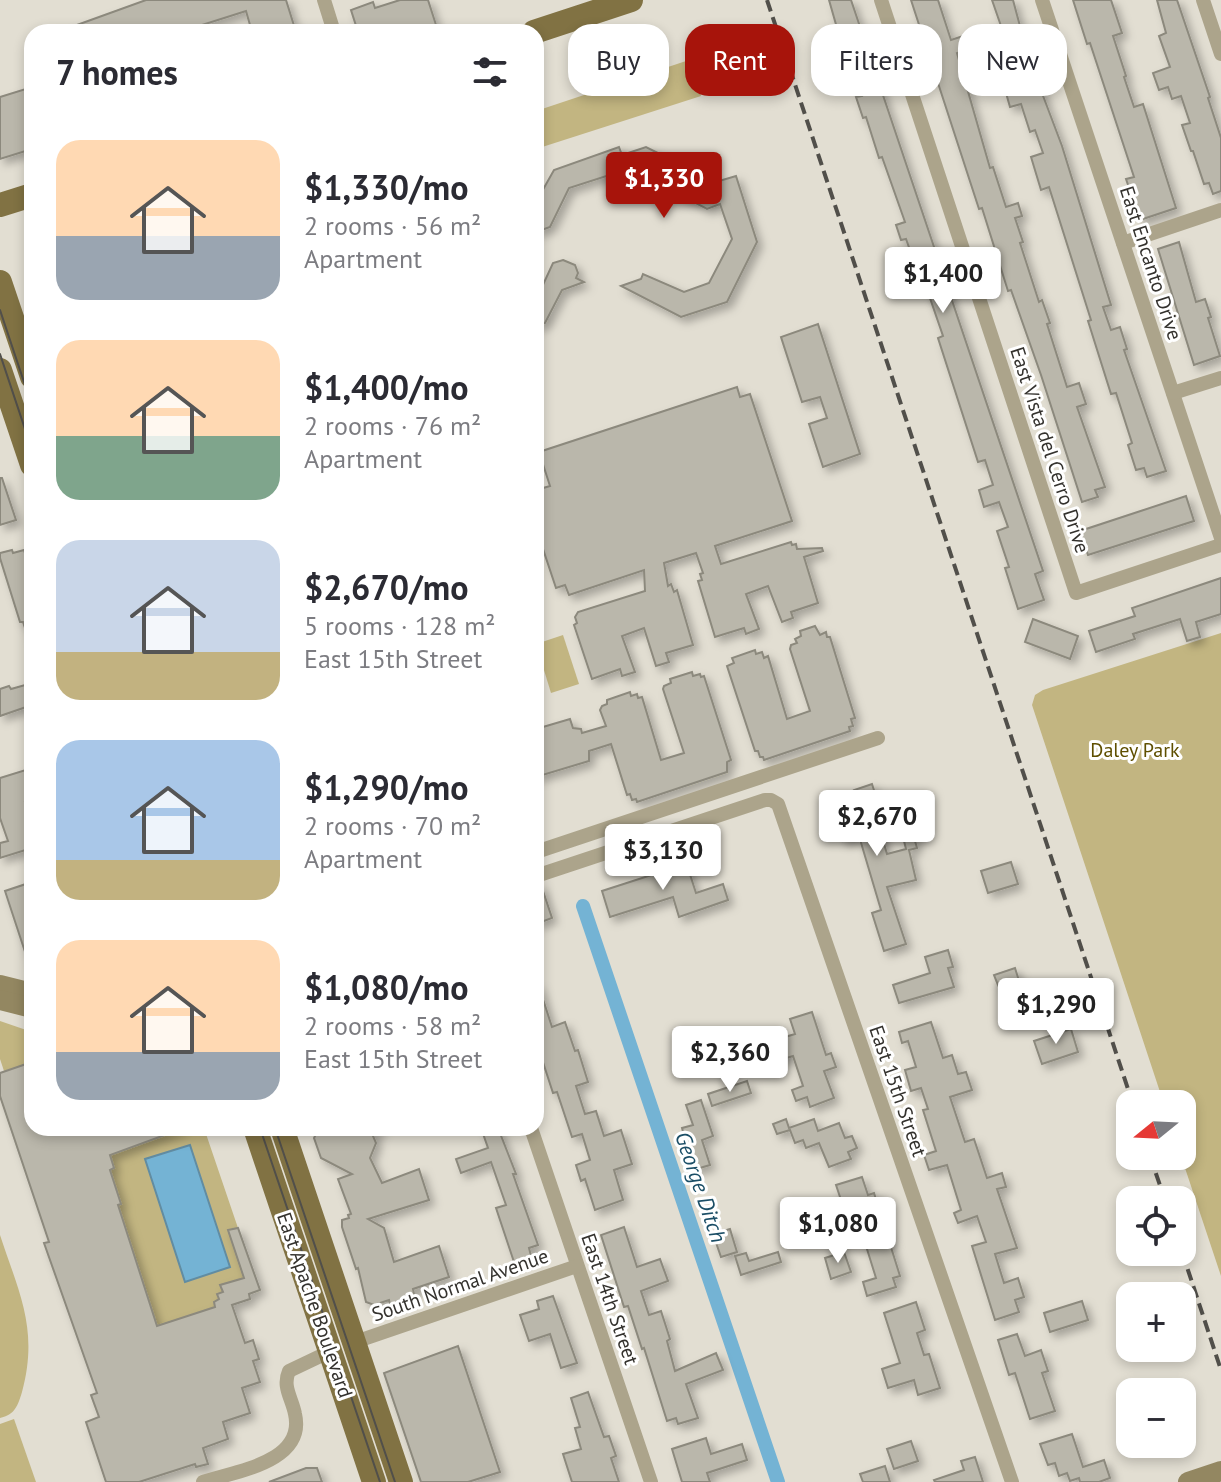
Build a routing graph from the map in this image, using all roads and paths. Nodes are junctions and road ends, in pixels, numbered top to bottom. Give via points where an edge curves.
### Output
1 (324, 0) edge
2 (631, 0) edge
3 (881, 0) edge
4 (1042, 0) edge
5 (1203, 0) edge
6 (332, 24) edge
7 (544, 29) edge
8 (1221, 54) edge
9 (24, 198) edge
10 (0, 205) edge
11 (1221, 210) edge
12 (1123, 243) junction
13 (0, 282) edge
14 (24, 353) edge
15 (0, 370) edge
16 (1221, 378) edge
17 (1173, 393) junction
18 (24, 441) edge
19 (1221, 538) edge
20 (1221, 545) edge
21 (878, 738) dead end
22 (544, 849) edge
23 (544, 873) edge
24 (0, 985) edge
25 (24, 991) edge
26 (0, 1000) edge
27 (24, 1006) edge
28 (258, 1136) edge
29 (285, 1136) edge
30 (534, 1136) edge
31 (296, 1250) junction
32 (577, 1266) junction
33 (355, 1342) junction
34 (331, 1351) junction
35 (1221, 1471) edge
36 (203, 1482) edge
37 (374, 1482) edge
38 (390, 1482) edge
39 (401, 1482) edge
40 (651, 1482) edge
41 (1012, 1482) edge
42 (1188, 1482) edge

1 - 6 street
2 - 7 main road
3 - 20 street, East Vista del Cerro Drive via 1076,593
4 - 12 street, East Encanto Drive
5 - 8 street
9 - 10 main road
11 - 12 street
12 - 17 street, East Encanto Drive
13 - 14 main road
15 - 18 main road
16 - 17 street
17 - 19 street, East Encanto Drive
21 - 22 street
23 - 41 street, East 15th Street via 765,800 778,804
24 - 25 street
26 - 27 street
28 - 31 main road, East Apache Boulevard
29 - 33 main road, East Apache Boulevard
30 - 32 street, East 14th Street
31 - 33 main road via 315,1270 334,1322
31 - 34 main road, East Apache Boulevard
32 - 33 street, South Normal Avenue
32 - 40 street, East 14th Street
33 - 39 main road, East Apache Boulevard
34 - 36 street via 289,1371 286,1386 296,1425 286,1450
34 - 37 main road, East Apache Boulevard
34 - 38 main road via 348,1368
35 - 42 street

